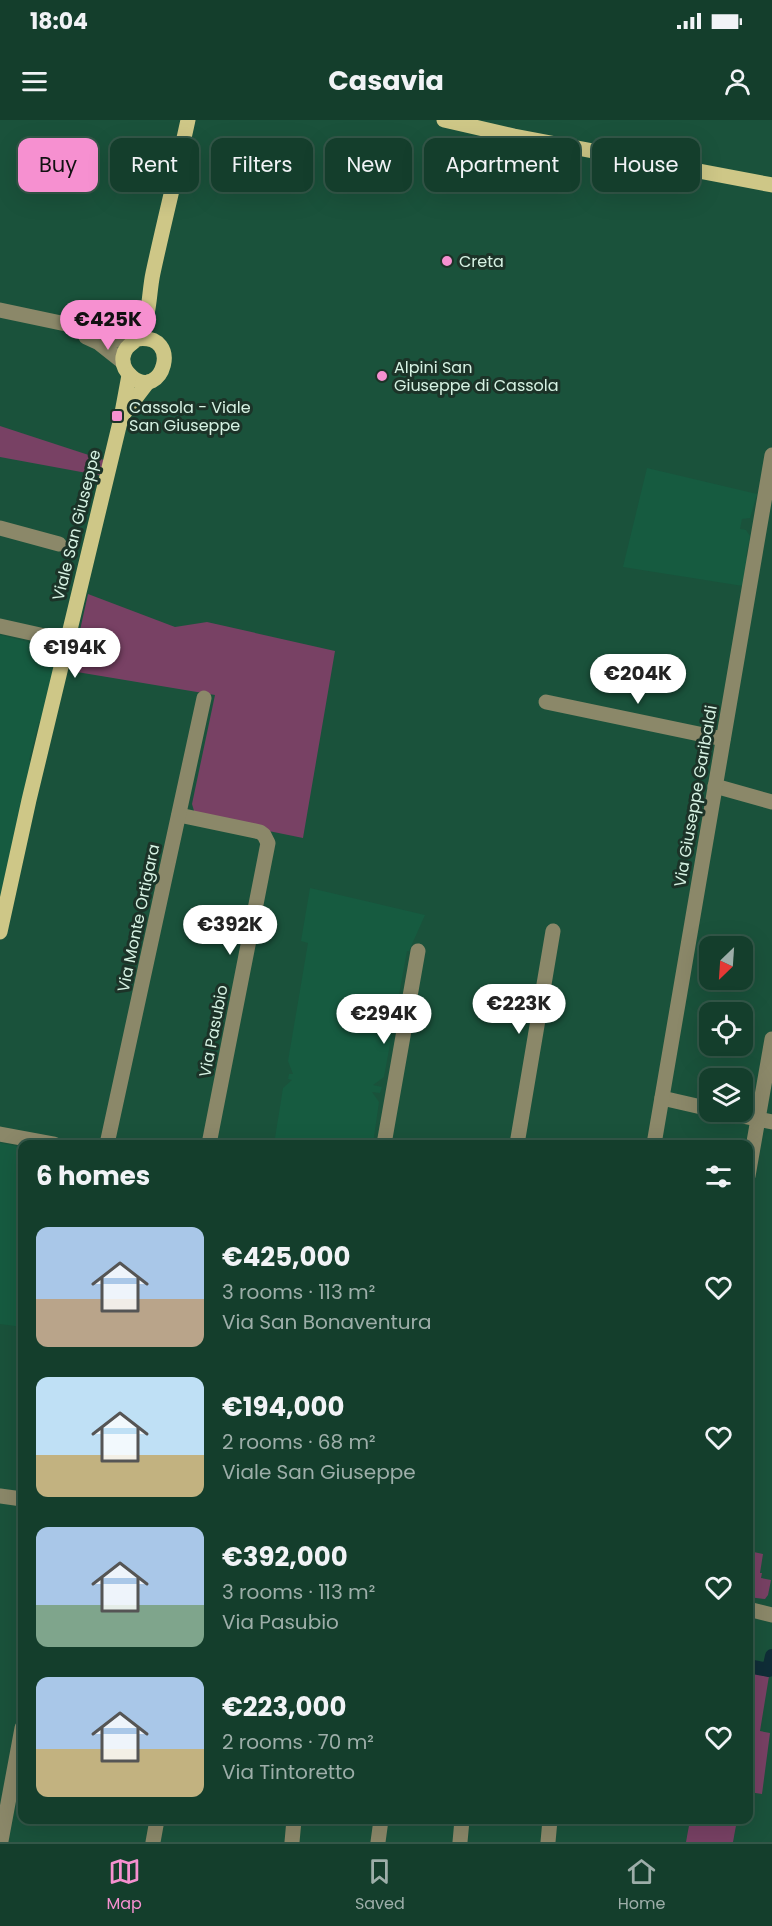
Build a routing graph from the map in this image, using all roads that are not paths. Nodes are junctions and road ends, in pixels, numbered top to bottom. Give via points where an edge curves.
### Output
1 (188, 120) edge
2 (444, 120) edge
3 (772, 185) edge
4 (150, 304) junction
5 (0, 310) edge
6 (56, 323) junction
7 (135, 340) junction
8 (155, 342) junction
9 (126, 368) junction
10 (148, 382) junction
11 (121, 418) junction
12 (772, 454) edge
13 (0, 528) edge
14 (59, 544) dead end
15 (0, 626) edge
16 (67, 641) junction
17 (204, 698) dead end
18 (546, 702) dead end
19 (723, 739) junction
20 (715, 786) junction
21 (772, 802) edge
22 (179, 815) junction
23 (554, 931) dead end
24 (0, 932) edge
25 (417, 951) dead end
26 (772, 1039) edge
27 (662, 1098) junction
28 (699, 1106) edge
29 (765, 1120) edge
30 (0, 1134) edge
31 (32, 1140) edge
32 (108, 1140) edge
33 (210, 1140) edge
34 (385, 1140) edge
35 (518, 1140) edge
36 (655, 1140) edge
37 (753, 1160) edge
38 (0, 1496) edge
39 (18, 1498) edge
40 (753, 1610) edge
41 (772, 1615) edge
42 (18, 1753) edge
43 (156, 1824) edge
44 (294, 1824) edge
45 (380, 1824) edge
46 (462, 1824) edge
47 (550, 1824) edge
48 (4, 1841) edge
49 (153, 1842) edge
50 (292, 1842) edge
51 (378, 1842) edge
52 (460, 1842) edge
53 (548, 1842) edge

1 - 4 main road, Viale San Giuseppe
2 - 3 main road
4 - 7 main road, Viale San Giuseppe
4 - 8 main road, Viale San Giuseppe
5 - 6 street
6 - 7 street via 114,340
6 - 9 street via 99,344
7 - 8 main road
7 - 9 main road, Viale San Giuseppe via 127,347
8 - 10 main road, Viale San Giuseppe via 166,360 159,375
9 - 10 main road via 139,381
9 - 11 main road, Viale San Giuseppe
10 - 11 main road, Viale San Giuseppe
11 - 16 main road, Viale San Giuseppe
12 - 19 street, Via Giuseppe Garibaldi
13 - 14 street
15 - 16 street
16 - 24 main road, Viale San Giuseppe
17 - 22 street, Via Monte Ortigara
18 - 19 street
19 - 20 street, Via Giuseppe Garibaldi
20 - 21 street
20 - 27 street, Via Giuseppe Garibaldi
22 - 32 street, Via Monte Ortigara
22 - 33 street, Via Pasubio via 260,832 268,843
23 - 35 street
25 - 34 street
26 - 29 street
27 - 28 street
27 - 36 street, Via Giuseppe Garibaldi
29 - 37 street
30 - 31 street
38 - 39 street
40 - 41 street
42 - 48 street
43 - 49 street
44 - 50 street
45 - 51 street
46 - 52 street
47 - 53 street

